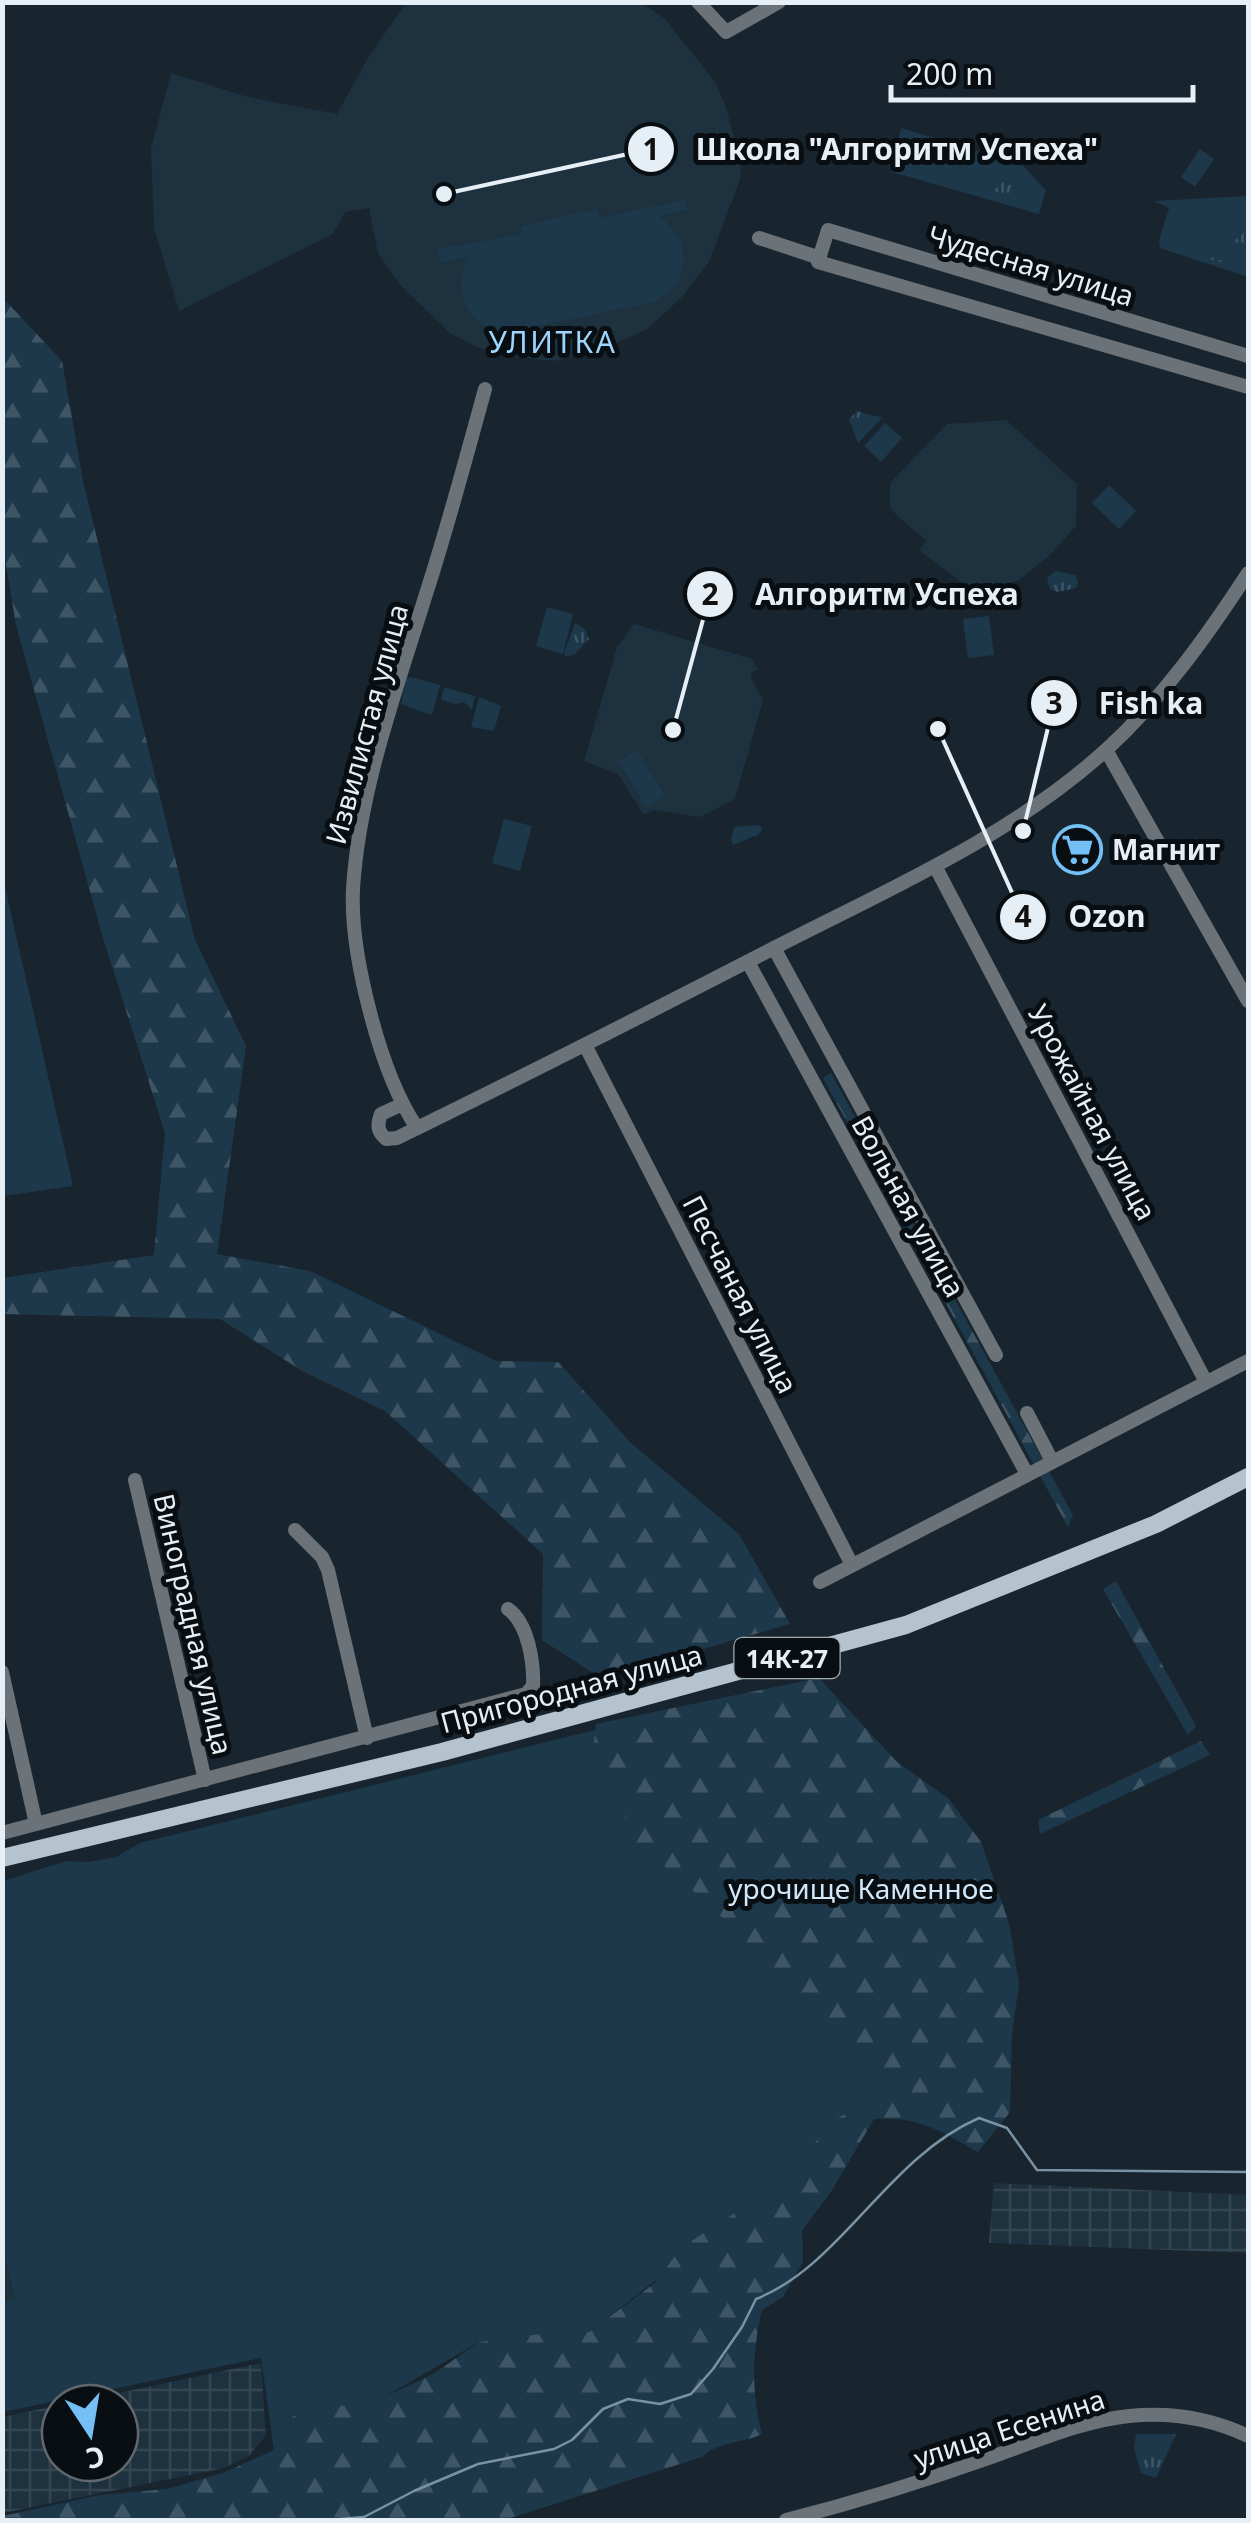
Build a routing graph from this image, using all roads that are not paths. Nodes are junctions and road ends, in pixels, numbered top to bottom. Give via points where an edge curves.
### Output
1 (698, 2) edge
2 (779, 2) edge
3 (759, 238) dead end
4 (820, 258) junction
5 (1248, 356) edge
6 (1248, 387) edge
7 (484, 390) dead end
8 (1248, 573) edge
9 (1106, 750) junction
10 (936, 866) junction
11 (774, 948) junction
12 (748, 962) junction
13 (1248, 1001) edge
14 (585, 1045) junction
15 (403, 1104) junction
16 (416, 1128) junction
17 (996, 1355) dead end
18 (1248, 1361) edge
19 (1206, 1382) junction
20 (1027, 1413) dead end
21 (1052, 1461) junction
22 (1027, 1474) junction
23 (1248, 1477) edge
24 (135, 1480) dead end
25 (294, 1530) dead end
26 (852, 1565) junction
27 (820, 1582) dead end
28 (508, 1609) dead end
29 (2, 1672) edge
30 (367, 1738) junction
31 (205, 1780) junction
32 (36, 1824) junction
33 (2, 1833) edge
34 (2, 1858) edge
35 (1248, 2436) edge
36 (786, 2520) edge

1 - 2 street via 726,32
3 - 4 street, Чудесная улица
4 - 5 street, Чудесная улица via 828,230
4 - 6 street, Чудесная улица
7 - 15 street, Извилистая улица via 359,826 355,935 378,1043
8 - 9 street via 1189,658
9 - 10 street via 1028,810
9 - 13 street
10 - 11 street
10 - 19 street, Урожайная улица
11 - 12 street
11 - 17 street, Вольная улица
12 - 14 street
12 - 22 street, Вольная улица
14 - 16 street
14 - 26 street, Песчаная улица
15 - 16 street, Извилистая улица
15 - 16 street via 381,1114 379,1132 386,1139
18 - 19 street
19 - 21 street
20 - 21 street
21 - 22 street
22 - 26 street
23 - 34 main road, Пригородная улица / 14К-27 via 1156,1524 906,1625 423,1757
24 - 31 street, Виноградная улица
25 - 30 street via 328,1570
26 - 27 street
28 - 30 street, Пригородная улица via 519,1616 534,1670 534,1686 526,1694
29 - 32 street
30 - 31 street, Пригородная улица
31 - 32 street, Пригородная улица
32 - 33 street, Пригородная улица
35 - 36 street, улица Есенина via 1168,2415 1128,2416

